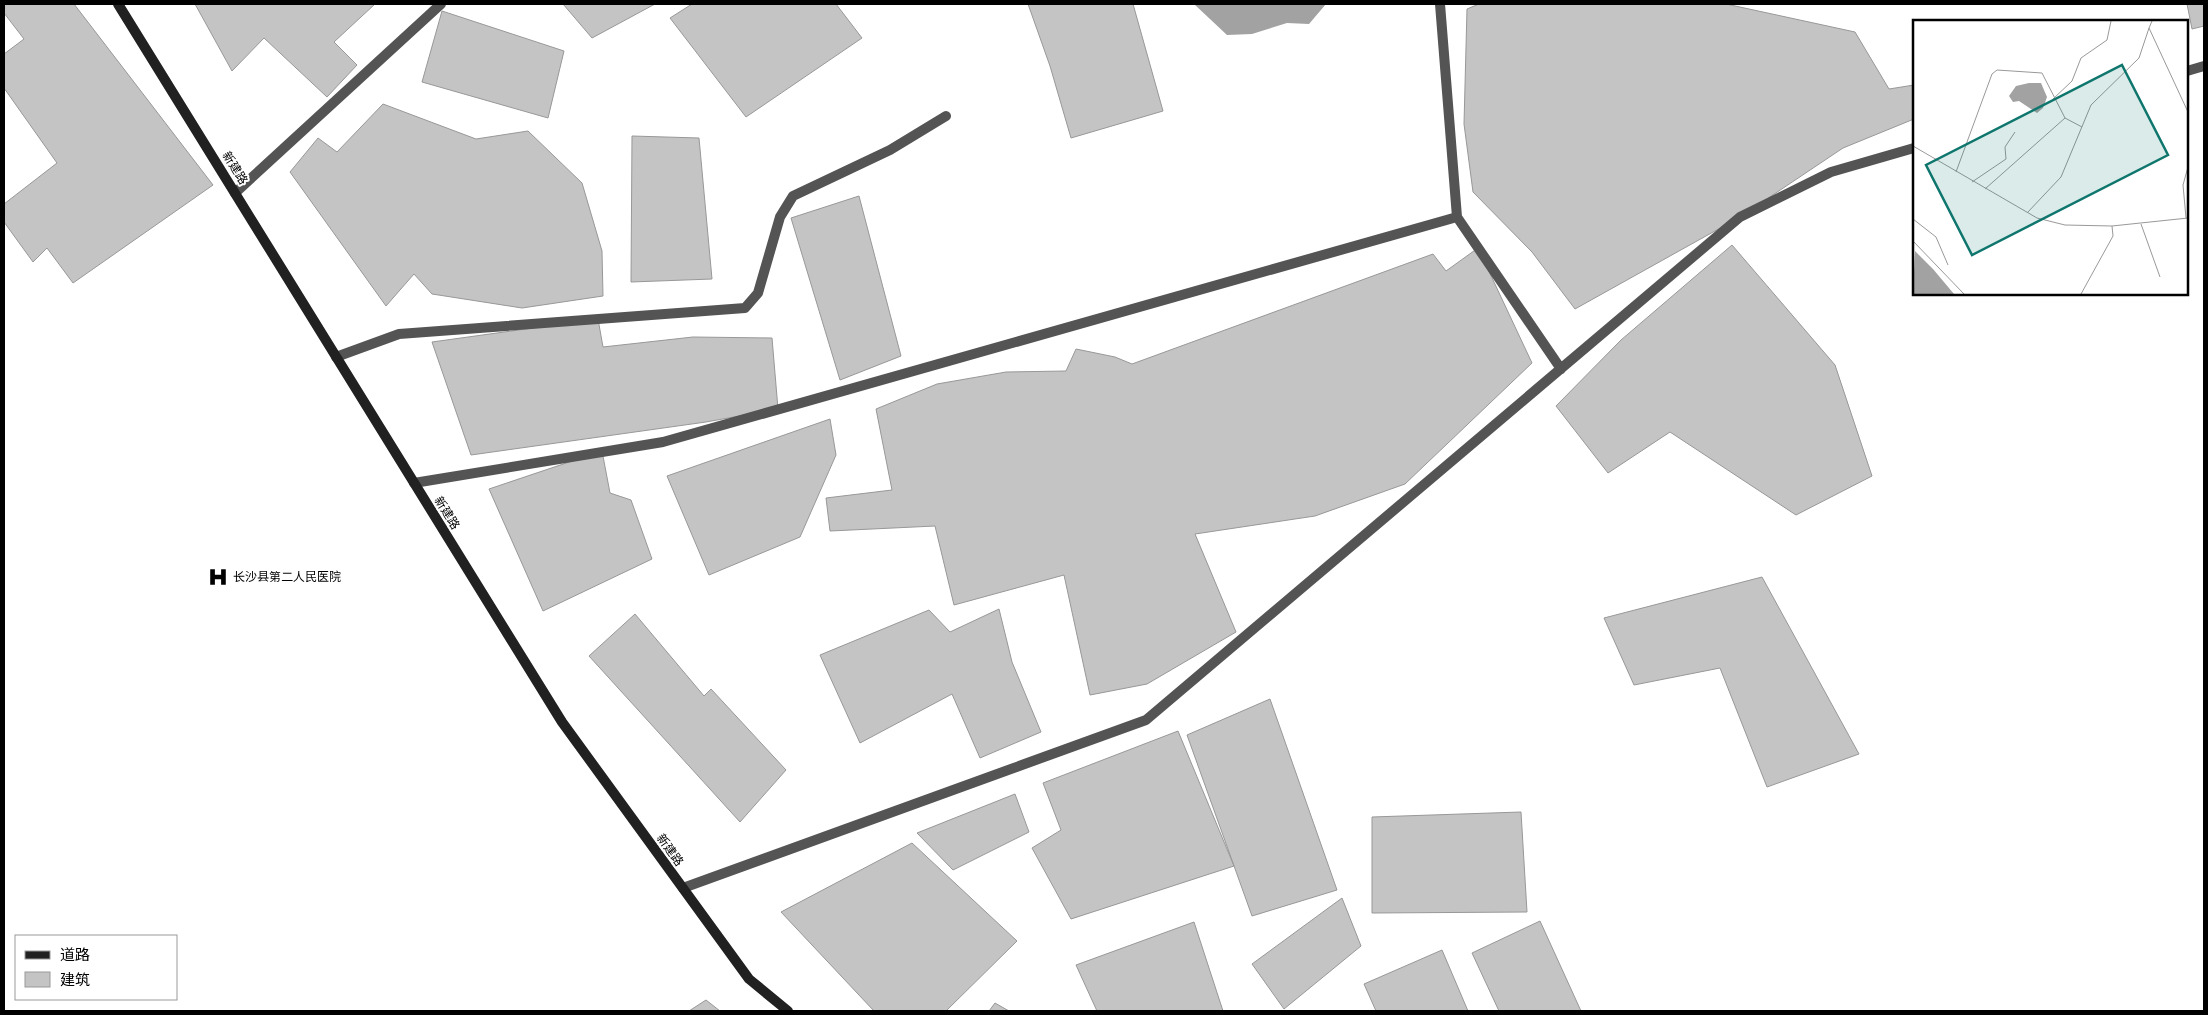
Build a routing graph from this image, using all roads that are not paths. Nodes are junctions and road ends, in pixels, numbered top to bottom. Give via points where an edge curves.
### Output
1 (118, 4) edge
2 (441, 4) edge
3 (1440, 4) edge
4 (2204, 66) edge
5 (2188, 71) edge
6 (946, 116) dead end
7 (1913, 148) edge
8 (235, 193) junction
9 (1457, 217) junction
10 (336, 357) junction
11 (1561, 368) junction
12 (414, 482) junction
13 (683, 888) junction
14 (788, 1011) edge

1 - 8 street, 新建路
2 - 8 street
3 - 9 street
4 - 5 street
6 - 10 street via 890,150 793,196 780,217 758,293 745,308 399,334
7 - 11 street via 1831,172 1740,217
8 - 10 street, 新建路
9 - 11 street
9 - 12 street via 663,442
10 - 12 street, 新建路
11 - 13 street via 1146,720
12 - 13 street, 新建路 via 562,722
13 - 14 street, 新建路 via 749,979

